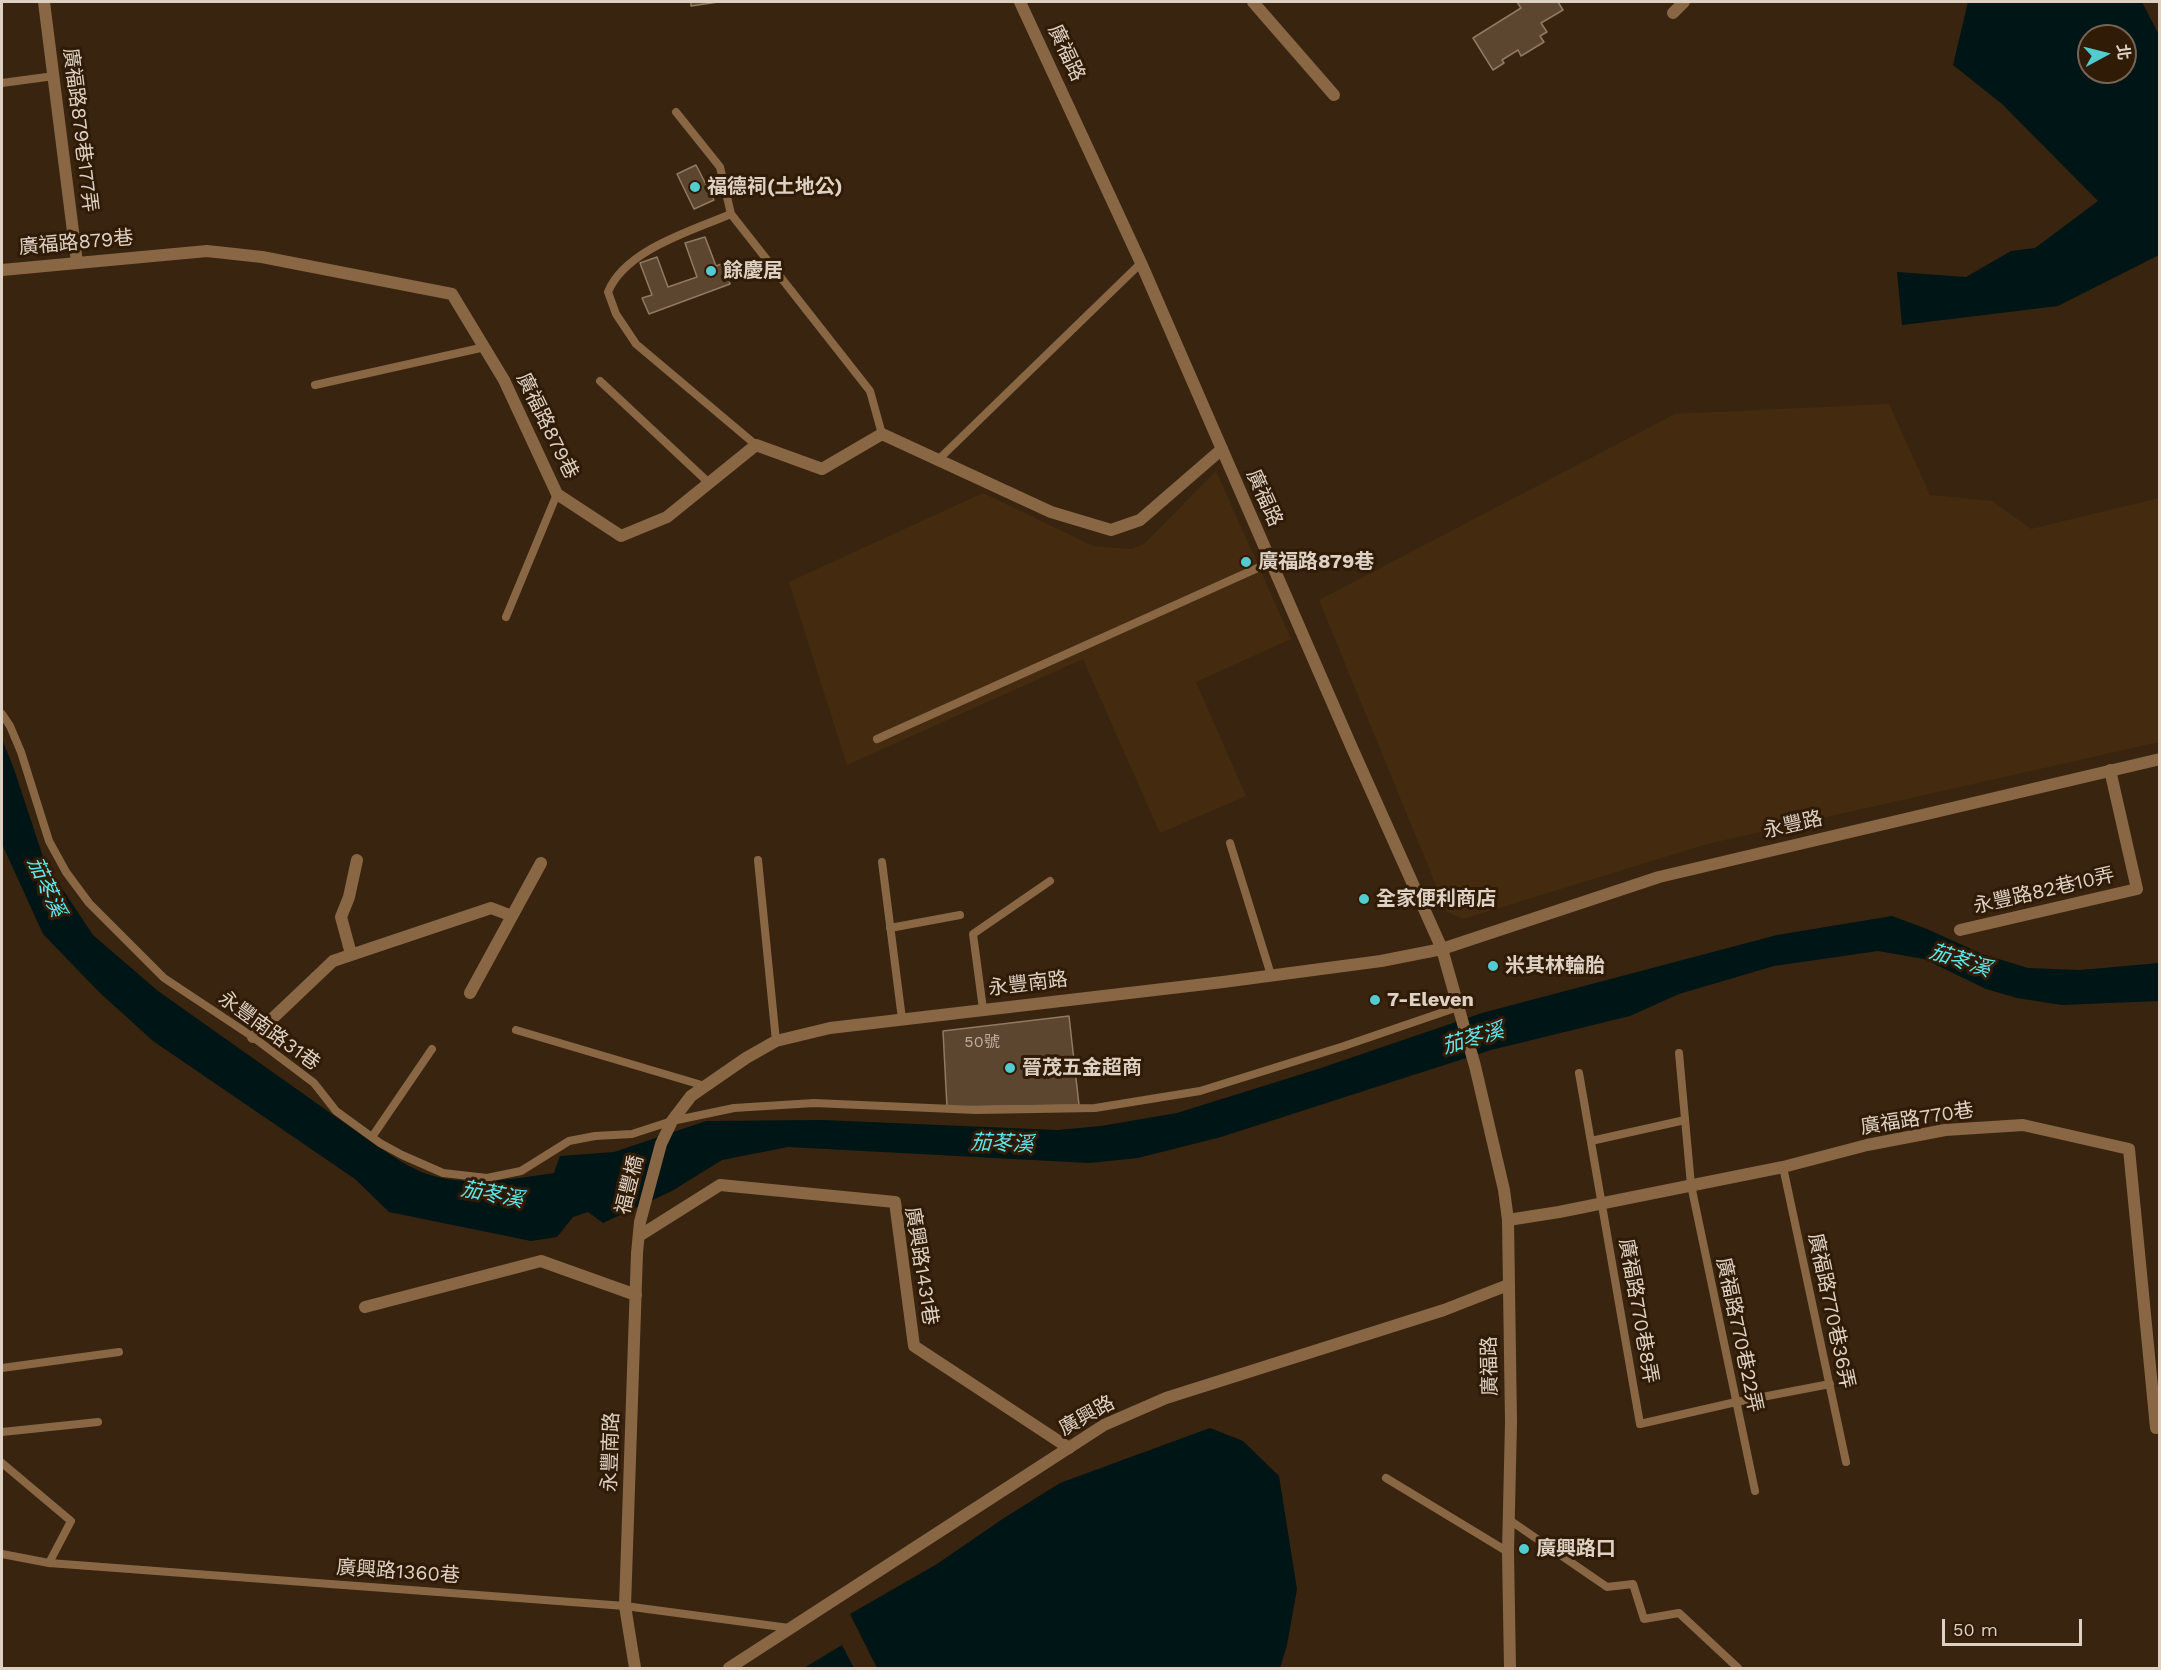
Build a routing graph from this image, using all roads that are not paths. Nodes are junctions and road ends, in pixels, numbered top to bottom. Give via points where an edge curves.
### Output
1 (44, 2) edge
2 (1020, 2) edge
3 (1253, 2) edge
4 (1684, 2) edge
5 (1674, 13) dead end
6 (54, 76) junction
7 (2, 83) edge
8 (1334, 95) dead end
9 (676, 112) dead end
10 (730, 214) junction
11 (77, 263) junction
12 (1141, 263) junction
13 (2, 270) edge
14 (485, 347) junction
15 (600, 381) dead end
16 (315, 385) dead end
17 (882, 434) junction
18 (756, 445) junction
19 (1222, 449) junction
20 (938, 460) junction
21 (709, 483) junction
22 (557, 494) junction
23 (1271, 562) junction
24 (506, 617) dead end
25 (2, 714) edge
26 (877, 739) dead end
27 (2160, 759) edge
28 (2110, 771) junction
29 (1230, 843) dead end
30 (357, 860) dead end
31 (758, 860) dead end
32 (882, 861) dead end
33 (541, 863) dead end
34 (1050, 881) dead end
35 (960, 915) dead end
36 (512, 916) junction
37 (890, 928) junction
38 (1960, 930) dead end
39 (1442, 949) junction
40 (351, 954) junction
41 (1271, 975) junction
42 (470, 993) dead end
43 (983, 1009) junction
44 (1459, 1010) junction
45 (902, 1019) junction
46 (516, 1029) dead end
47 (253, 1037) junction
48 (776, 1041) junction
49 (432, 1049) dead end
50 (1678, 1053) dead end
51 (1579, 1073) dead end
52 (705, 1086) junction
53 (1685, 1120) junction
54 (672, 1121) junction
55 (372, 1137) junction
56 (1592, 1141) junction
57 (661, 1144) joint
58 (1784, 1167) junction
59 (1691, 1185) junction
60 (1603, 1203) junction
61 (1508, 1220) junction
62 (639, 1236) junction
63 (1508, 1285) junction
64 (636, 1295) junction
65 (365, 1307) dead end
66 (119, 1352) dead end
67 (2, 1368) edge
68 (1830, 1384) junction
69 (1736, 1402) junction
70 (98, 1422) dead end
71 (2156, 1428) dead end
72 (2, 1432) edge
73 (1069, 1448) junction
74 (1846, 1462) dead end
75 (2, 1463) edge
76 (1386, 1478) dead end
77 (1755, 1491) dead end
78 (1508, 1519) junction
79 (1508, 1552) junction
80 (2, 1554) edge
81 (49, 1563) junction
82 (625, 1605) junction
83 (791, 1628) junction
84 (635, 1668) edge
85 (729, 1668) edge
86 (1510, 1668) edge
87 (1738, 1668) edge

1 - 6 street, 廣福路879巷177弄
2 - 12 street, 廣福路
3 - 8 street
4 - 5 street
6 - 7 lane
6 - 11 street, 廣福路879巷177弄
9 - 10 lane via 720,167
10 - 17 lane via 870,391
10 - 18 lane via 632,261 608,292 616,314 636,344
11 - 13 street, 廣福路879巷
11 - 14 street, 廣福路879巷 via 207,250 262,256 452,294
12 - 19 street, 廣福路
12 - 20 lane
14 - 16 lane
14 - 22 street, 廣福路879巷
15 - 21 lane
17 - 18 street via 822,469
17 - 20 street
18 - 21 street, 廣福路879巷
19 - 20 street via 1140,520 1111,530 1051,512
19 - 23 street, 廣福路
21 - 22 street, 廣福路879巷 via 667,517 621,536
22 - 24 lane
23 - 26 lane
23 - 39 street, 廣福路
25 - 47 lane, 永豐南路31巷 via 21,752 49,841 83,895 164,978
27 - 28 street, 永豐路
28 - 38 street, 永豐路82巷10弄 via 2137,889
28 - 39 street, 永豐路 via 1659,877
29 - 41 lane
30 - 40 street via 341,917
31 - 48 lane
32 - 37 lane
33 - 36 street
34 - 43 lane via 973,934
35 - 37 lane
36 - 40 street via 491,908
36 - 42 street
37 - 45 lane
39 - 41 street, 永豐南路
39 - 44 street, 廣福路
40 - 47 street via 333,962
41 - 43 street, 永豐南路
43 - 45 street, 永豐南路
44 - 54 lane, 永豐南路31巷 via 1200,1091 1095,1108 976,1110 814,1103 734,1108
44 - 61 street, 廣福路
45 - 48 street, 永豐南路 via 831,1028
46 - 52 lane
47 - 55 lane, 永豐南路31巷 via 314,1083 336,1111
48 - 52 street, 永豐南路
49 - 55 lane
50 - 53 lane, 廣福路770巷22弄
51 - 56 lane, 廣福路770巷8弄
52 - 54 street, 永豐南路 via 691,1096
53 - 56 lane
53 - 59 lane, 廣福路770巷22弄
54 - 55 lane, 永豐南路31巷 via 632,1134 569,1141 521,1171 488,1178 443,1173
54 - 57 street, 永豐南路
56 - 60 lane, 廣福路770巷8弄
57 - 62 street, 福豐橋
58 - 59 street, 廣福路770巷
58 - 68 lane, 廣福路770巷36弄
58 - 71 street, 廣福路770巷 via 1945,1130 2023,1125 2129,1149
59 - 60 street, 廣福路770巷
59 - 69 lane, 廣福路770巷22弄
60 - 61 street, 廣福路770巷
60 - 69 lane, 廣福路770巷8弄 via 1640,1424
61 - 63 street, 廣福路
62 - 64 street, 永豐南路
62 - 73 street, 廣興路1431巷 via 720,1185 895,1202 914,1346
63 - 73 street, 廣興路 via 1414,1320 1166,1398 1104,1425
63 - 78 street, 廣福路
64 - 65 street via 541,1261
64 - 82 street, 永豐南路
66 - 67 lane
68 - 69 lane
68 - 74 lane, 廣福路770巷36弄
69 - 77 lane, 廣福路770巷22弄
70 - 72 lane
73 - 83 street, 廣興路
75 - 81 lane via 72,1521
76 - 79 lane
78 - 79 street, 廣福路
78 - 87 lane via 1607,1587 1633,1584 1644,1619 1679,1613
79 - 86 street, 廣福路
80 - 81 lane, 廣興路1360巷
81 - 82 lane, 廣興路1360巷
82 - 83 lane, 廣興路1360巷
82 - 84 street, 永豐南路
83 - 85 street, 廣興路

